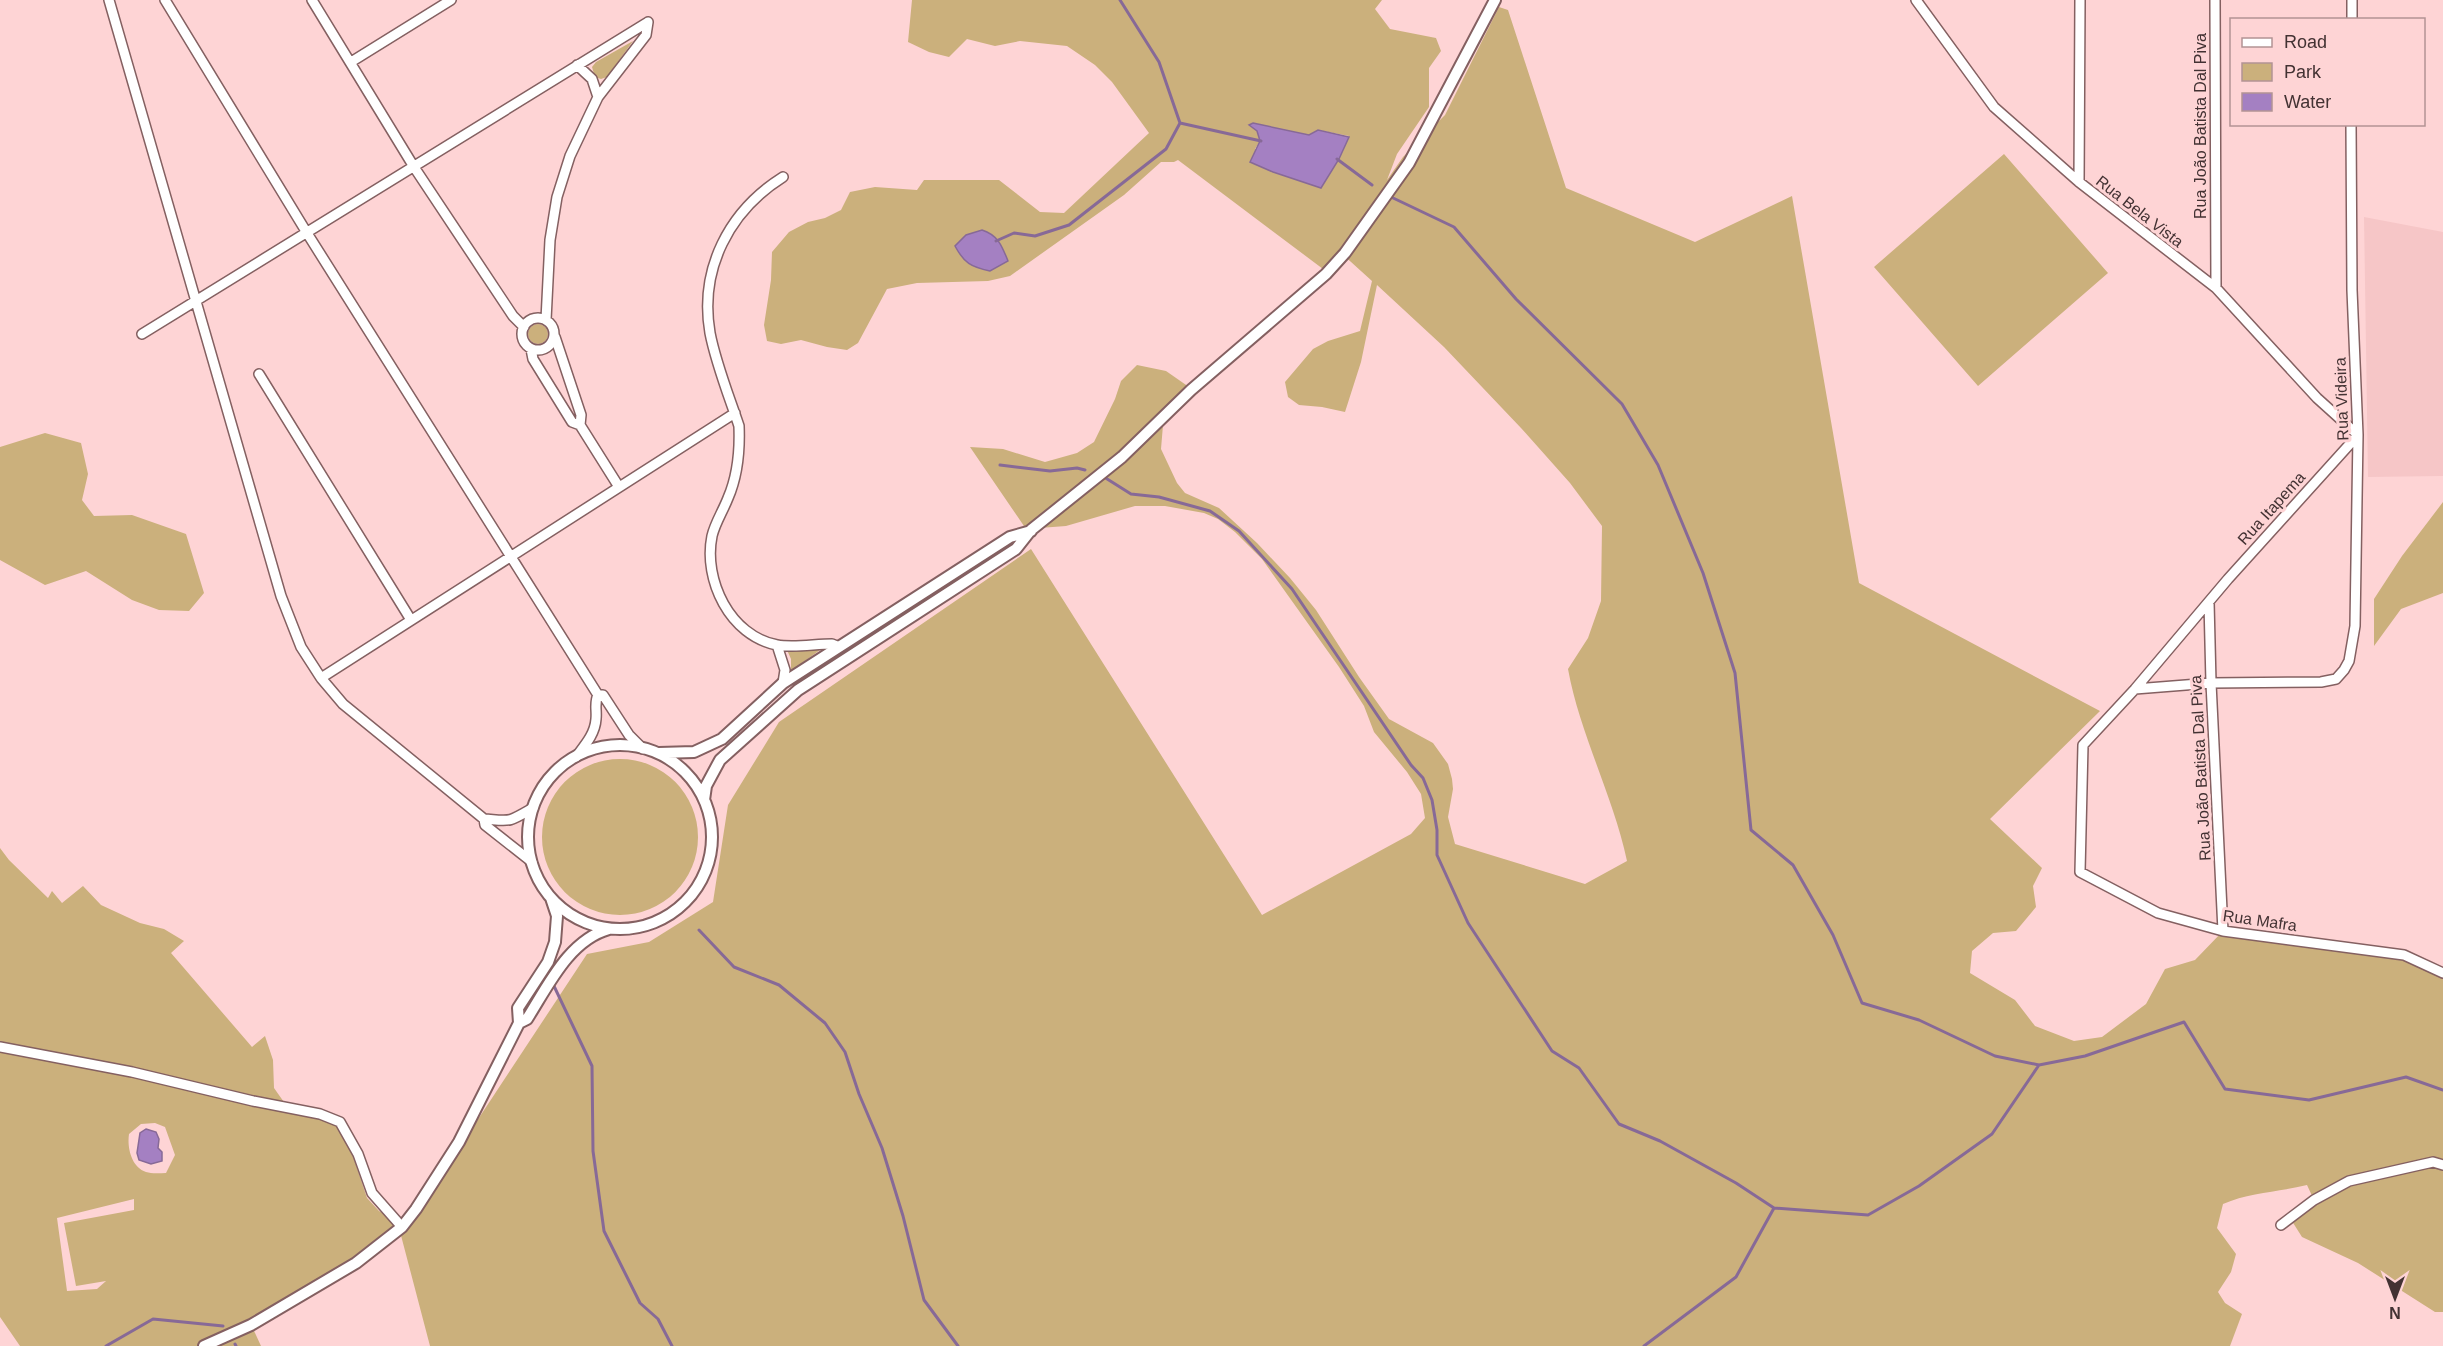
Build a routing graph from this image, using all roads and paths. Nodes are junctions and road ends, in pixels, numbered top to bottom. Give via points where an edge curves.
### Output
1 (109, 0) edge
2 (165, 0) edge
3 (312, 0) edge
4 (450, 0) edge
5 (1496, 0) edge
6 (1916, 0) edge
7 (2080, 0) edge
8 (2215, 0) edge
9 (2352, 0) edge
10 (2352, 18) edge
11 (351, 62) junction
12 (577, 65) junction
13 (598, 97) junction
14 (2351, 126) edge
15 (414, 167) junction
16 (783, 177) dead end
17 (2079, 182) junction
18 (307, 233) junction
19 (2216, 288) junction
20 (196, 302) junction
21 (546, 320) junction
22 (524, 327) junction
23 (142, 334) dead end
24 (555, 337) junction
25 (531, 349) junction
26 (259, 374) dead end
27 (735, 413) junction
28 (580, 425) junction
29 (2358, 435) junction
30 (619, 487) junction
31 (1031, 530) junction
32 (510, 556) junction
33 (2209, 602) junction
34 (411, 621) junction
35 (777, 645) junction
36 (837, 646) junction
37 (321, 678) junction
38 (783, 683) junction
39 (2211, 683) junction
40 (2135, 689) junction
41 (598, 695) junction
42 (643, 749) junction
43 (656, 753) junction
44 (576, 757) junction
45 (704, 800) junction
46 (533, 808) junction
47 (484, 819) junction
48 (532, 862) junction
49 (2080, 872) joint
50 (551, 898) junction
51 (611, 929) junction
52 (2223, 931) junction
53 (2443, 973) edge
54 (519, 1023) junction
55 (0, 1047) edge
56 (2443, 1165) edge
57 (2281, 1225) dead end
58 (402, 1227) junction
59 (204, 1346) edge

1 - 20 street
2 - 18 street
3 - 11 street
4 - 11 street
5 - 31 street via 1409,163 1345,253 1122,457
6 - 17 street, Rua Bela Vista via 1994,107
7 - 17 street
8 - 19 street, Rua João Batista Dal Piva
9 - 10 street
11 - 15 street
12 - 13 street via 592,79
12 - 13 street via 648,22 646,35
12 - 15 street
13 - 21 street via 574,146 557,197 550,240
14 - 29 street, Rua Videira
15 - 18 street
15 - 22 street
16 - 27 street via 736,218 711,275 707,305 710,335
17 - 19 street, Rua Bela Vista
18 - 20 street
18 - 32 street
19 - 29 street, Rua Bela Vista via 2317,398
20 - 23 street
20 - 37 street via 281,596 301,646
21 - 22 street via 531,320
21 - 24 street
22 - 25 street via 523,342
24 - 25 street via 546,349
24 - 28 street via 581,415
25 - 28 street via 533,359 572,422
26 - 34 street
27 - 30 street
27 - 35 street via 740,440 737,467 730,496 712,535 711,569 722,601 736,621
28 - 30 street
29 - 33 street, Rua Itapema
29 - 39 street, Rua Videira via 2355,626 2344,670 2336,679 2321,682
30 - 32 street
31 - 36 street via 1010,537
31 - 45 street via 1016,549 798,690 720,760 706,786
32 - 34 street
32 - 41 street
33 - 39 street, Rua João Batista Dal Piva
33 - 40 street, Rua Itapema
34 - 37 street
35 - 36 street
35 - 38 street via 785,670
36 - 38 street
37 - 47 street via 343,704
38 - 43 street via 713,745 684,753
39 - 40 street
39 - 52 street, Rua João Batista Dal Piva
40 - 49 street, Rua Itapema via 2083,745
41 - 42 street via 603,695
41 - 44 street via 594,730
42 - 43 street
42 - 44 street via 602,748
43 - 45 street via 684,772
44 - 46 street via 545,784
45 - 51 street via 712,840 708,867 695,891 658,921
46 - 47 street via 508,822
46 - 48 street via 528,835
47 - 48 street via 485,825
48 - 50 street
49 - 52 street, Rua Mafra via 2158,913
50 - 51 street via 584,922
50 - 54 street via 557,916 555,942 548,962 518,1008
51 - 54 street via 597,932 570,955 527,1020
52 - 53 street, Rua Mafra via 2404,955
54 - 58 street via 459,1142
55 - 58 street via 132,1072 320,1114 340,1122 358,1154 372,1193
56 - 57 street via 2433,1162 2349,1181 2314,1200
58 - 59 street via 356,1263 251,1325

